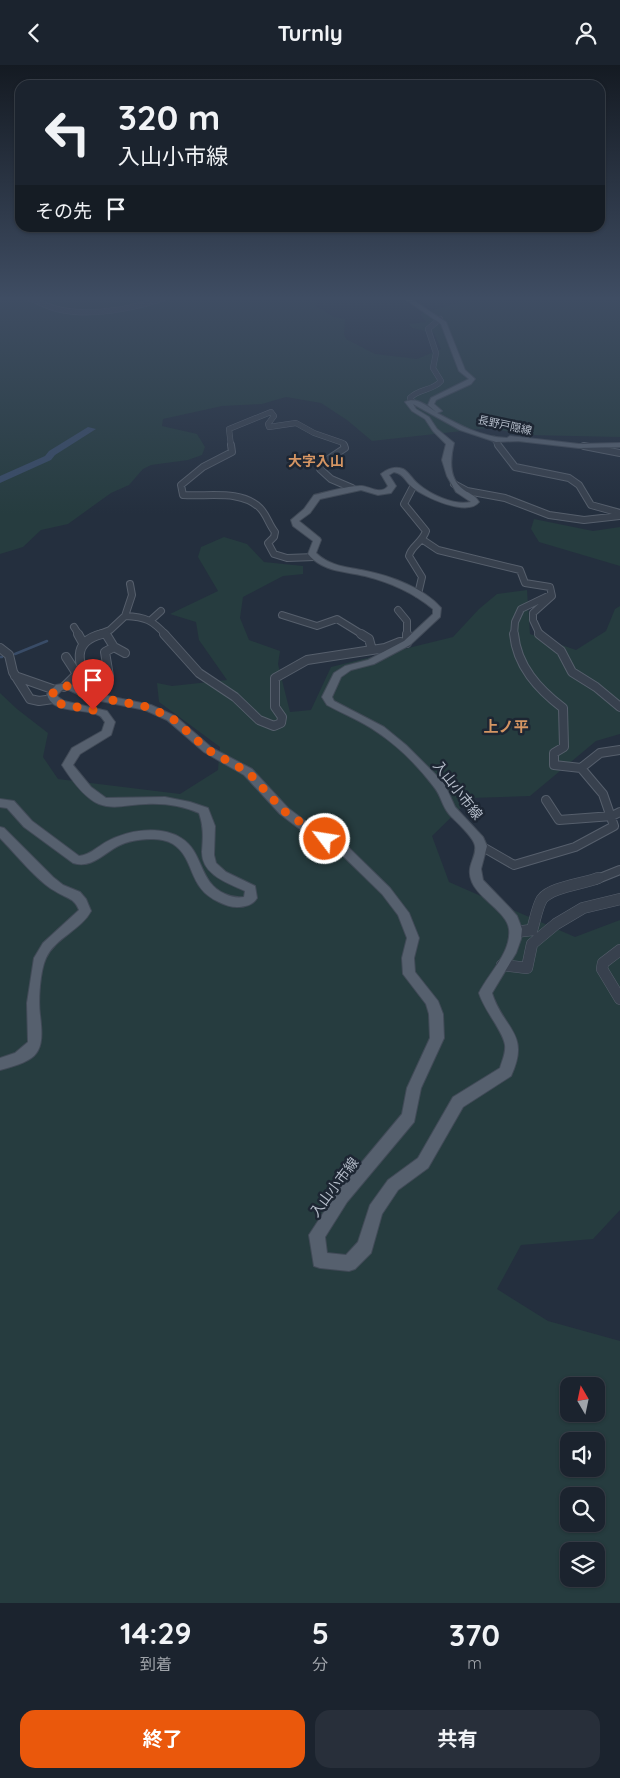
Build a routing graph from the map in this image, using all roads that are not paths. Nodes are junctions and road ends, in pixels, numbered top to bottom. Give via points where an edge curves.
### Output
1 (435, 371) edge
2 (462, 371) edge
3 (412, 401) junction
4 (494, 439) junction
5 (518, 439) junction
6 (620, 445) edge
7 (584, 446) junction
8 (620, 453) edge
9 (454, 484) junction
10 (414, 485) junction
11 (352, 489) junction
12 (620, 515) edge
13 (423, 540) junction
14 (315, 557) junction
15 (130, 584) dead end
16 (553, 593) junction
17 (418, 594) junction
18 (398, 610) dead end
19 (160, 611) dead end
20 (282, 615) dead end
21 (125, 616) junction
22 (151, 620) junction
23 (74, 627) dead end
24 (106, 633) junction
25 (83, 643) junction
26 (408, 643) junction
27 (114, 647) junction
28 (0, 648) edge
29 (372, 650) junction
30 (125, 653) dead end
31 (66, 657) dead end
32 (15, 676) junction
33 (57, 692) junction
34 (84, 694) junction
35 (620, 707) edge
36 (620, 750) edge
37 (580, 768) junction
38 (546, 800) dead end
39 (0, 803) edge
40 (616, 814) edge
41 (617, 826) edge
42 (0, 831) edge
43 (481, 846) junction
44 (620, 870) edge
45 (620, 899) edge
46 (516, 933) junction
47 (620, 950) edge
48 (502, 965) junction
49 (620, 999) edge
50 (0, 1065) edge

1 - 3 street via 441,381 438,386 413,394
2 - 5 main road, 長野戸隠線 via 472,381 438,396 432,401 432,407 473,429
3 - 4 main road via 470,432
3 - 9 main road via 408,405 450,443 446,458
4 - 5 main road
4 - 12 street via 515,467 569,479 579,485 591,505
5 - 7 main road, 長野戸隠線
6 - 7 main road, 長野戸隠線
7 - 8 street via 610,455
9 - 10 main road via 475,502 460,505
9 - 12 street via 467,491 505,498 549,515 584,520
10 - 11 main road via 404,473 393,470 385,474 392,486 388,491 378,493 369,489
10 - 13 street via 404,504 424,527
11 - 14 main road via 317,497 295,520 317,540 312,550
11 - 14 street via 331,479 320,469 321,464 344,450 343,443 296,423 269,427 274,416 271,412 230,429 232,452 203,467 181,485 183,495 226,495 255,505 262,510 275,532 267,545 273,552 296,560
13 - 16 street via 438,550 520,570 524,583 550,587
13 - 17 street via 410,551 409,556 422,577
14 - 17 main road, 入山小市線 via 336,569 367,574
15 - 21 street via 132,595
16 - 35 street via 533,613 540,636 561,651 572,672
16 - 37 street via 524,606 517,614 514,642 533,679 549,698 563,708 564,747 554,753 554,765
17 - 26 main road, 入山小市線 via 430,601 438,612
18 - 26 street via 407,619
19 - 22 street
20 - 29 street via 316,626 337,619 369,639
21 - 22 street
21 - 24 street
22 - 29 street via 198,673 268,725 281,723 282,717 275,707 275,678 307,660
23 - 25 street
24 - 25 street
24 - 27 street
25 - 34 street via 80,653 83,676 89,687
26 - 29 street
26 - 43 main road, 入山小市線 via 337,675 327,697 330,703 380,729 402,747 440,786 451,809
27 - 30 street
27 - 34 street via 104,652 109,676 107,687
28 - 32 street via 9,655
31 - 33 street via 77,674
32 - 33 street
32 - 33 street via 30,699 39,701
33 - 34 main road, 入山小市線 via 76,689
33 - 39 main road via 61,704 103,713 110,722 107,733 76,751 67,765 88,790 103,801 143,799 188,803 204,811 209,826 211,865 222,875 251,889 251,898 240,903 232,902 207,890 199,880 186,847 176,840 167,837 128,838 113,843 84,861 77,860 28,824 10,803
34 - 48 main road, 入山小市線 via 148,707 172,718 208,750 248,772 284,811 341,847 380,884 403,913 413,938 408,957 409,974 431,1001 436,1014 437,1038 414,1088 409,1117 342,1197 317,1235 320,1260 349,1263 364,1247 375,1210 393,1185 423,1163 458,1102 506,1072 512,1046 502,1022 488,1007 485,993
36 - 37 street via 600,753
37 - 40 street via 594,779
38 - 40 street via 559,820
40 - 41 street
41 - 43 street via 575,847 514,865
42 - 50 main road via 49,880 76,895 85,911 40,958 34,994 35,1043 16,1060
43 - 46 main road via 475,872 477,882 509,916
44 - 46 street via 580,885 558,888 542,899 532,930
45 - 48 street via 583,908 556,924 532,944 527,968
46 - 48 main road, 入山小市線
47 - 49 street via 602,963 602,969

